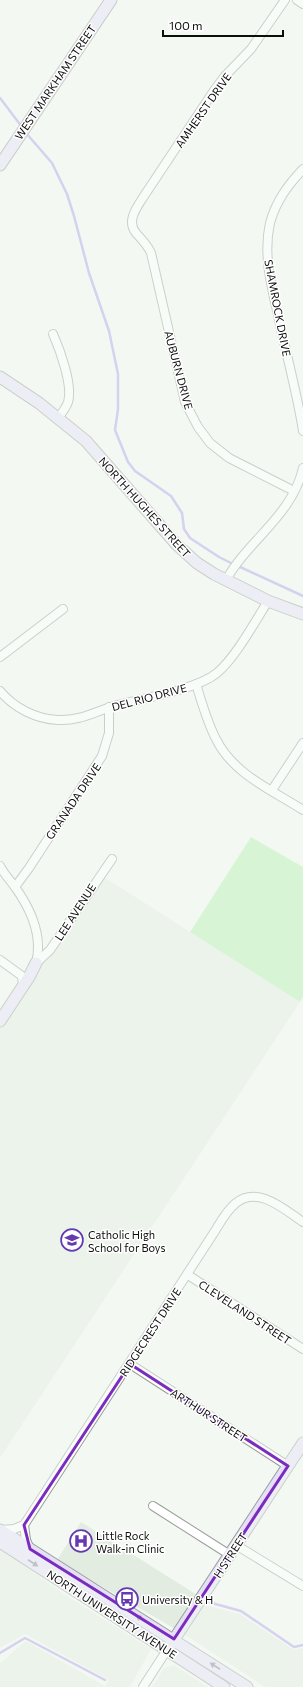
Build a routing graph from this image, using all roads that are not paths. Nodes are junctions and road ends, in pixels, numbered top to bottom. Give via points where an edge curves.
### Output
1 (111, 0) edge
2 (285, 0) edge
3 (297, 0) edge
4 (303, 4) edge
5 (0, 165) edge
6 (303, 169) edge
7 (132, 226) joint
8 (53, 334) dead end
9 (0, 378) edge
10 (58, 418) junction
11 (303, 431) edge
12 (303, 468) edge
13 (294, 491) junction
14 (226, 580) junction
15 (268, 601) junction
16 (63, 608) dead end
17 (303, 614) edge
18 (0, 657) edge
19 (196, 684) junction
20 (0, 691) edge
21 (109, 707) junction
22 (303, 743) edge
23 (272, 790) junction
24 (303, 810) edge
25 (112, 859) dead end
26 (0, 866) edge
27 (15, 887) junction
28 (0, 960) edge
29 (36, 962) junction
30 (23, 985) junction
31 (0, 1021) edge
32 (303, 1222) edge
33 (188, 1275) junction
34 (303, 1349) edge
35 (130, 1364) junction
36 (303, 1443) edge
37 (288, 1466) junction
38 (153, 1506) dead end
39 (24, 1525) junction
40 (0, 1530) edge
41 (0, 1542) edge
42 (236, 1545) junction
43 (30, 1549) junction
44 (230, 1555) junction
45 (303, 1586) edge
46 (174, 1639) junction
47 (167, 1650) junction
48 (143, 1687) edge
49 (224, 1687) edge
50 (247, 1687) edge

1 - 5 main road, WEST MARKHAM STREET
2 - 7 street, AMHERST DRIVE via 251,49 225,76 209,98 134,211
3 - 4 street
6 - 11 street, SHAMROCK DRIVE via 287,188 274,210 267,248 269,275
7 - 13 street, AUBURN DRIVE via 151,253 185,402 198,427 210,443 229,458
8 - 10 street via 61,354 69,394 65,409
9 - 10 main road, NORTH HUGHES STREET
10 - 14 main road, NORTH HUGHES STREET via 86,442 188,555
12 - 13 street
13 - 14 street via 284,510 238,561
14 - 15 main road, NORTH HUGHES STREET
15 - 17 main road, NORTH HUGHES STREET
15 - 19 street, DEL RIO DRIVE via 225,665 211,677
16 - 18 street
19 - 21 street, DEL RIO DRIVE
19 - 23 street via 212,730 222,749 245,773
20 - 21 street, DEL RIO DRIVE via 14,704 46,719 82,718
21 - 27 street, GRANADA DRIVE via 109,733 102,756
22 - 23 street
23 - 24 street
25 - 29 street, LEE AVENUE via 50,950
26 - 27 street
27 - 29 street via 36,928
28 - 30 street via 22,976
29 - 30 main road
30 - 31 main road
32 - 33 street, RIDGECREST DRIVE via 268,1200 255,1196 241,1199 225,1216
33 - 34 street, CLEVELAND STREET
33 - 35 street, RIDGECREST DRIVE
35 - 37 street, ARTHUR STREET
35 - 39 street, RIDGECREST DRIVE
36 - 37 main road, H STREET
37 - 42 main road, H STREET
38 - 44 street
39 - 40 street
39 - 43 street
40 - 43 main road, NORTH UNIVERSITY AVENUE
41 -> 47 main road, NORTH UNIVERSITY AVENUE
42 - 44 main road, H STREET
42 - 45 street
46 -> 43 main road, NORTH UNIVERSITY AVENUE
44 - 46 main road, H STREET
46 - 47 main road, H STREET
50 -> 46 main road, NORTH UNIVERSITY AVENUE
47 - 48 street, H STREET
47 - 49 main road, NORTH UNIVERSITY AVENUE

